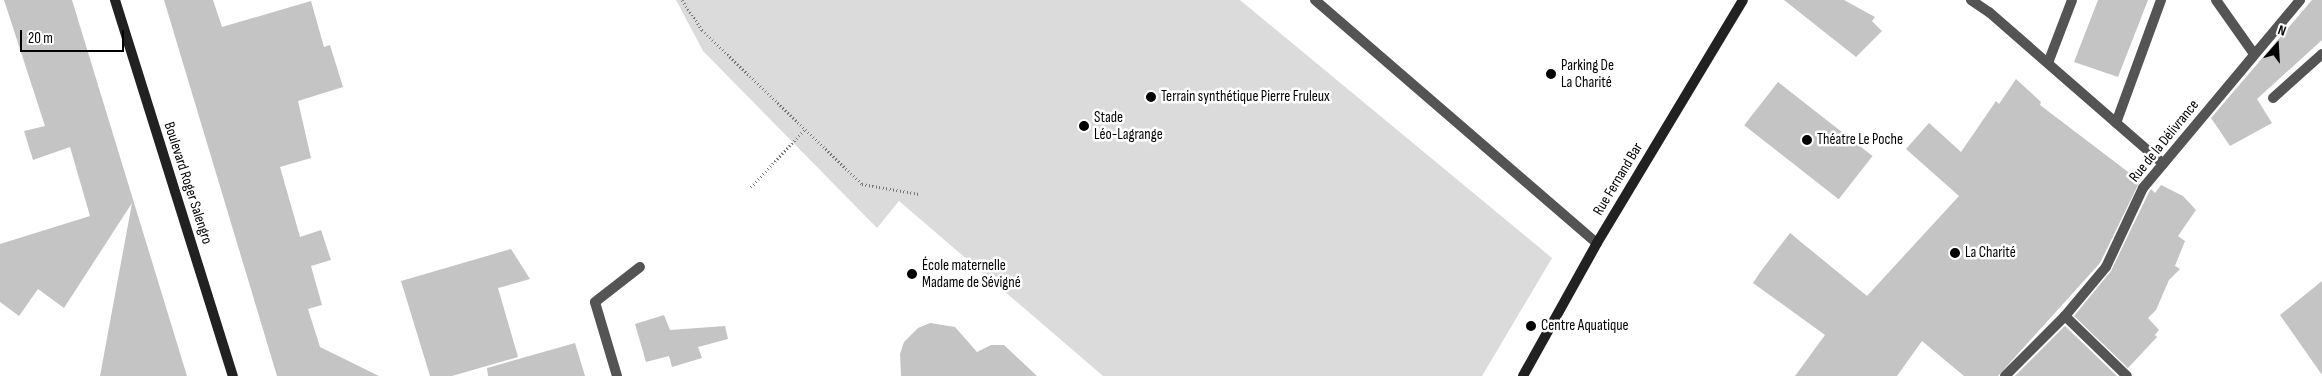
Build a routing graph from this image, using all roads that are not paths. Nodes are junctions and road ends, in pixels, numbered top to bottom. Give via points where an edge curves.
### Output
1 (115, 0) edge
2 (1743, 0) edge
3 (1971, 0) edge
4 (2072, 0) edge
5 (2161, 0) edge
6 (2216, 0) edge
7 (2300, 0) edge
8 (1319, 1) edge
9 (2254, 54) junction
10 (2322, 54) edge
11 (2048, 63) junction
12 (2273, 98) dead end
13 (2116, 123) junction
14 (2163, 164) junction
15 (1597, 243) junction
16 (640, 267) dead end
17 (2065, 316) junction
18 (233, 376) edge
19 (617, 376) edge
20 (1523, 376) edge
21 (2005, 376) edge
22 (2127, 376) edge

1 - 18 street, Boulevard Roger Salengro
2 - 15 street, Rue Fernand Bar
3 - 11 street
4 - 11 street
5 - 13 street
6 - 9 street
7 - 9 street, Rue de la Délivrance
8 - 15 street
9 - 14 street, Rue de la Délivrance
10 - 12 street
11 - 13 street
13 - 14 street
14 - 17 street, Rue de la Délivrance via 2143,188 2106,267
15 - 20 street, Rue Fernand Bar
16 - 19 street via 595,302
17 - 21 street, Rue de la Délivrance
17 - 22 street

